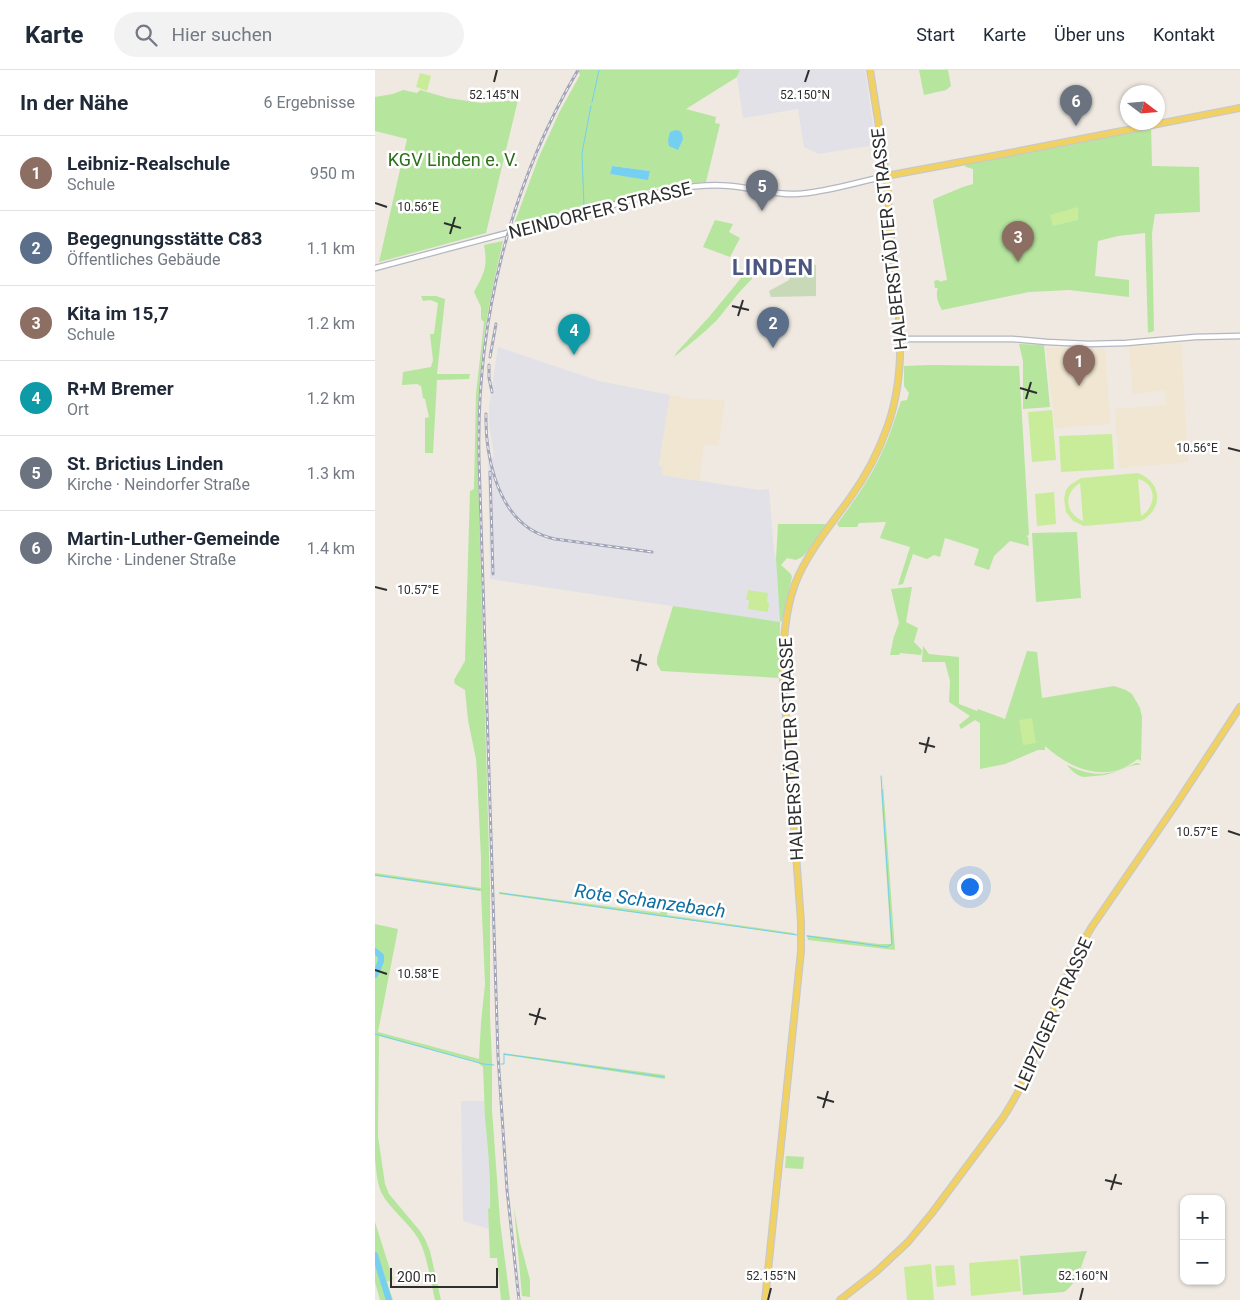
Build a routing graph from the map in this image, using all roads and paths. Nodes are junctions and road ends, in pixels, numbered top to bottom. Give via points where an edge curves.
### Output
1 (870, 70) edge
2 (1240, 108) edge
3 (886, 176) junction
4 (375, 268) edge
5 (1240, 336) edge
6 (901, 339) junction
7 (1240, 707) edge
8 (765, 1300) edge
9 (840, 1300) edge

1 - 3 main road, HALBERSTÄDTER STRASSE
2 - 3 main road
3 - 4 street, NEINDORFER STRASSE via 797,194 730,186 673,189
3 - 6 main road, HALBERSTÄDTER STRASSE
5 - 6 street via 1093,344 1013,339
6 - 8 main road, HALBERSTÄDTER STRASSE via 899,380 883,439 863,479 801,570 791,595 784,633 783,676 801,951
7 - 9 main road, LEIPZIGER STRASSE via 1082,943 1021,1088 1002,1119 908,1242

